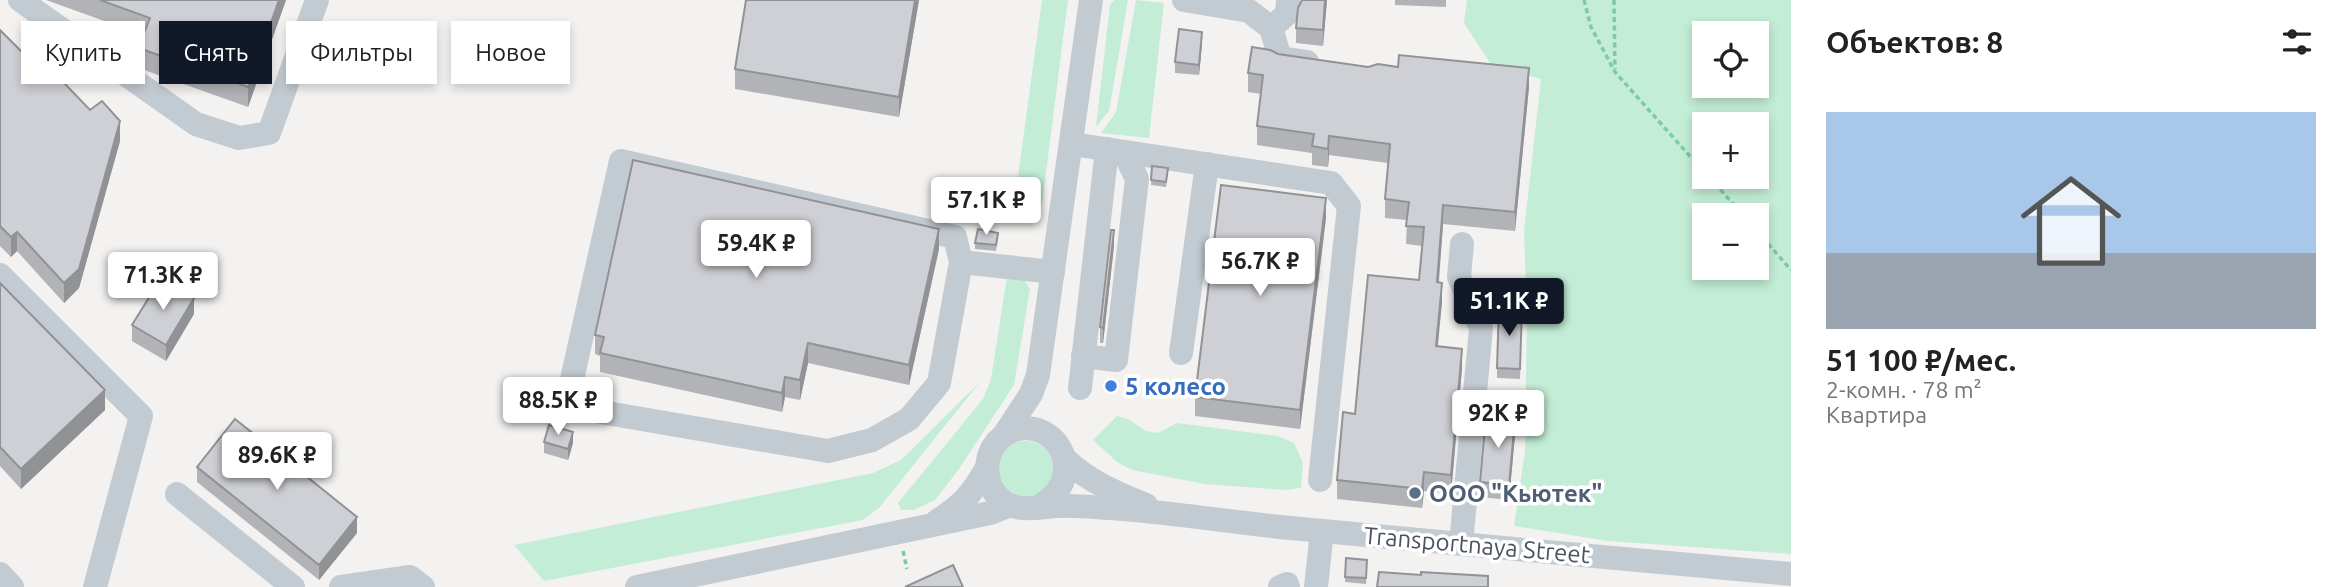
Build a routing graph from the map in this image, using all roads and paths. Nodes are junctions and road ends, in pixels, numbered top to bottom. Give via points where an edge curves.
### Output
1 (20, 0) edge
2 (317, 0) edge
3 (1091, 0) edge
4 (1184, 0) edge
5 (1288, 0) edge
6 (1584, 0) edge
7 (1614, 0) edge
8 (1271, 28) junction
9 (1332, 66) edge
10 (1615, 72) junction
11 (1072, 145) junction
12 (1116, 151) junction
13 (1692, 159) edge
14 (1207, 164) junction
15 (1720, 189) edge
16 (1732, 203) edge
17 (1462, 244) dead end
18 (1769, 245) edge
19 (961, 262) junction
20 (1791, 270) edge
21 (1052, 272) junction
22 (0, 275) edge
23 (1181, 353) dead end
24 (1083, 356) junction
25 (1038, 375) junction
26 (1080, 387) dead end
27 (1004, 435) junction
28 (1059, 449) junction
29 (986, 469) junction
30 (1320, 480) dead end
31 (177, 494) dead end
32 (1010, 505) junction
33 (1035, 508) junction
34 (1163, 513) junction
35 (930, 525) junction
36 (1322, 531) junction
37 (1461, 544) junction
38 (903, 549) dead end
39 (907, 569) dead end
40 (0, 574) edge
41 (1791, 574) edge
42 (12, 587) edge
43 (95, 587) edge
44 (293, 587) edge
45 (341, 587) edge
46 (423, 587) edge
47 (638, 587) edge
48 (1280, 587) edge
49 (1288, 587) edge
50 (1316, 587) edge

1 - 2 street via 196,124 239,138 269,133
3 - 11 street
4 - 8 street via 1249,11
5 - 8 street via 1287,14
6 - 10 path via 1591,27
7 - 10 path
8 - 9 street via 1280,58
10 - 13 path
11 - 12 street
11 - 21 street
12 - 14 street
12 - 24 street
12 - 24 street via 1137,179 1116,360
14 - 23 street
14 - 30 street via 1331,183 1349,206
15 - 16 path
17 - 37 street via 1459,277 1481,328
18 - 20 path
19 - 19 street via 955,237 621,161 566,406 828,451 872,440 909,419 939,383
19 - 21 street
21 - 25 street
22 - 43 street via 141,416
24 - 26 street
25 - 27 street
25 - 28 street via 1041,402
27 - 28 street via 1016,430 1042,432
27 - 29 street via 994,444
28 - 33 street via 1065,475 1060,489 1050,501
28 - 34 street via 1080,474
29 - 32 street via 997,497
29 - 35 street via 959,507
31 - 44 street
32 - 33 street
32 - 35 street
33 - 34 street
34 - 36 street, Transportnaya Street
35 - 47 street
36 - 37 street, Transportnaya Street
36 - 50 street
37 - 41 street, Transportnaya Street
38 - 39 path
40 - 42 street
45 - 46 street via 410,577
48 - 49 street

